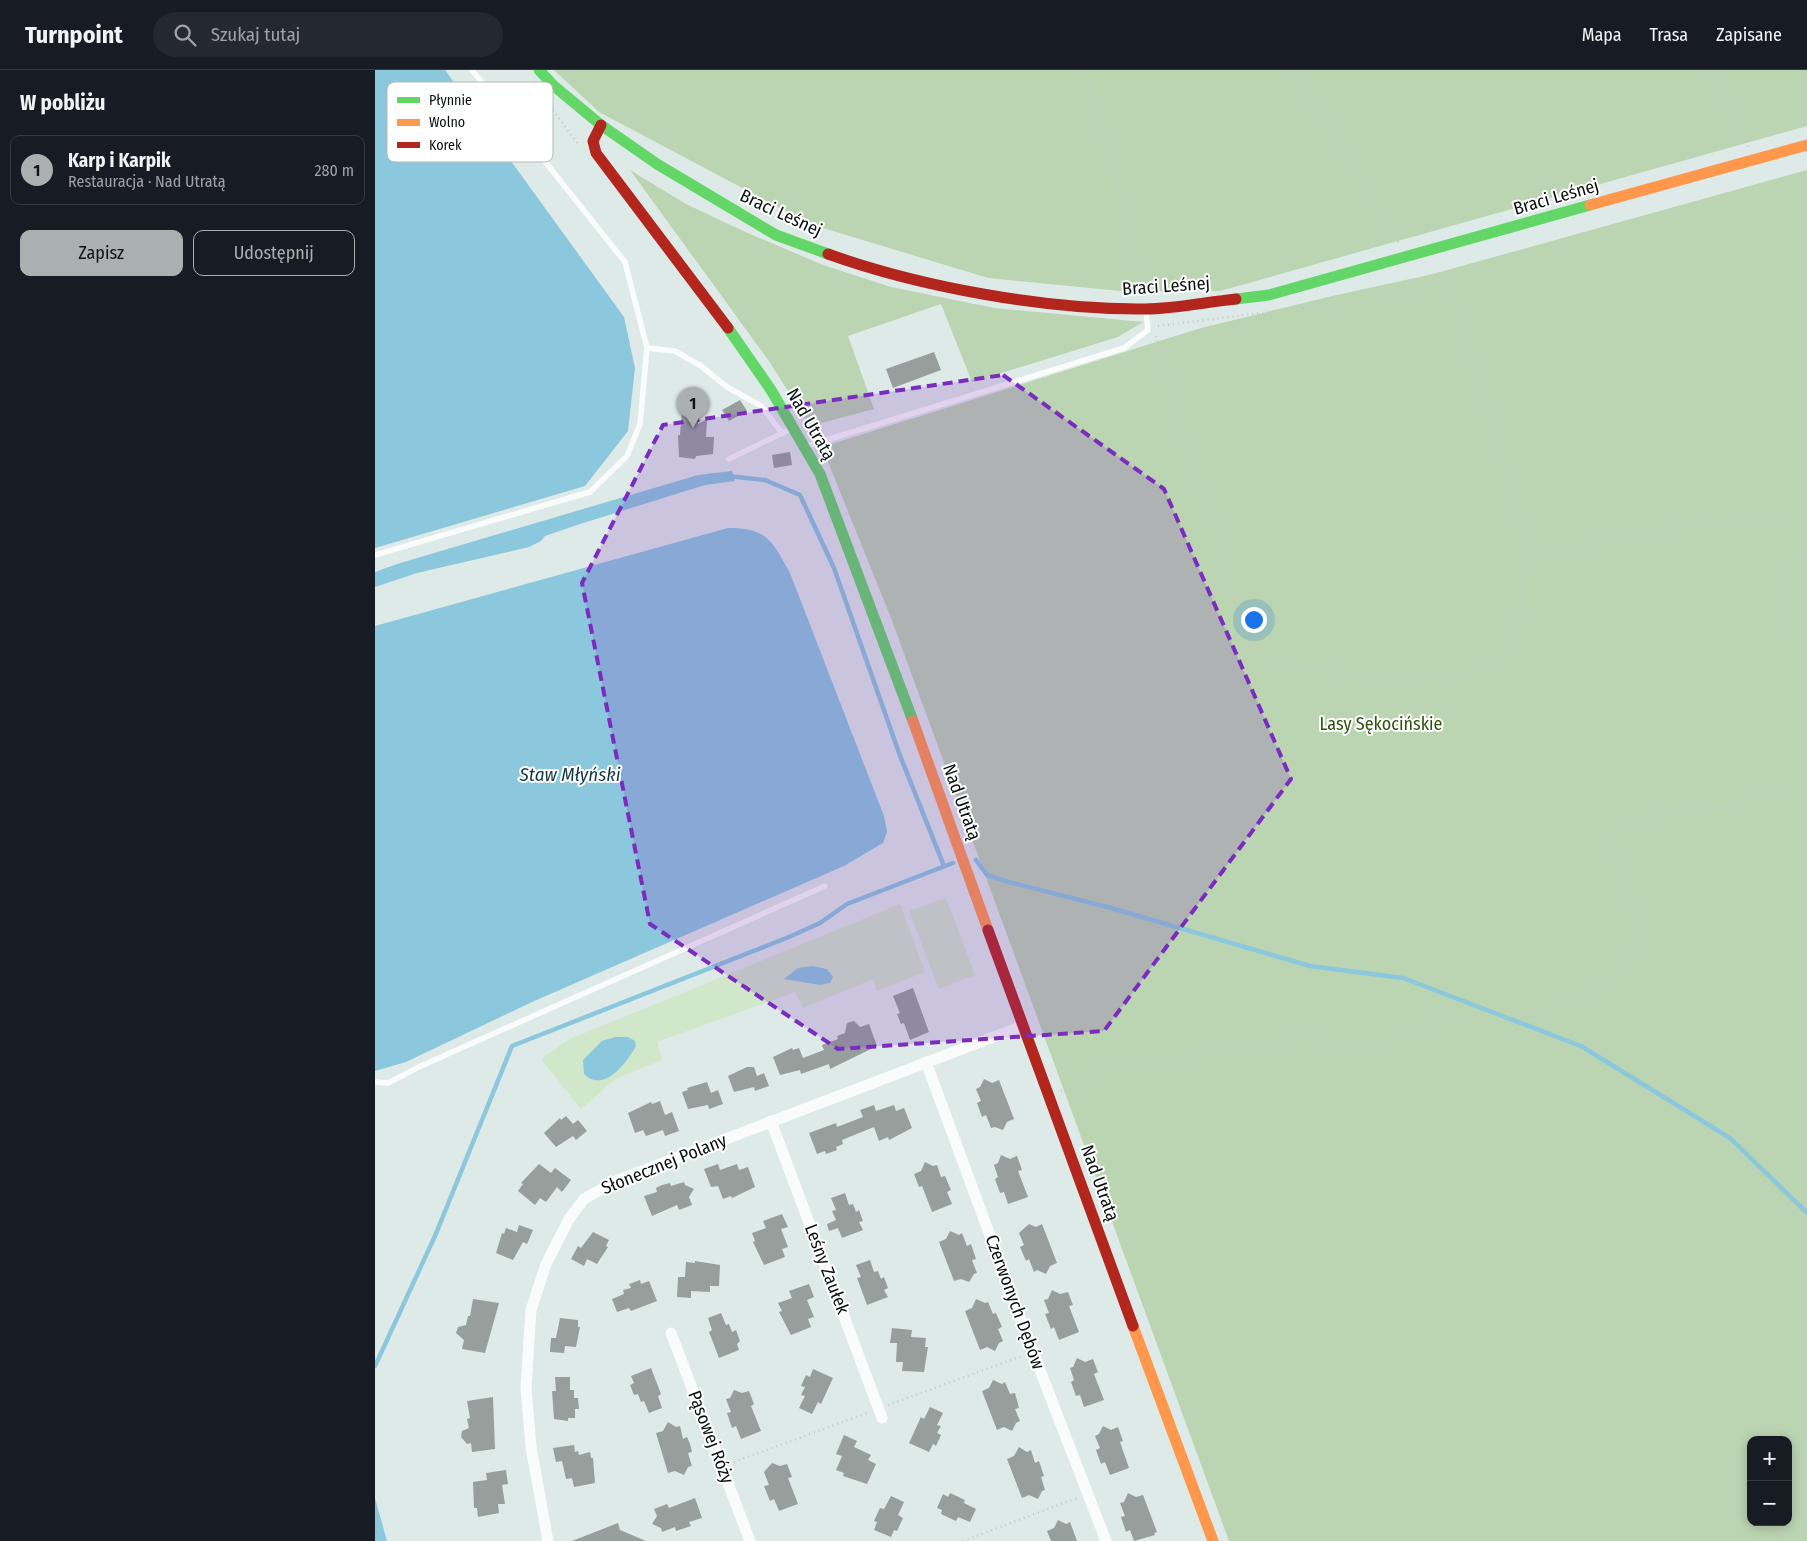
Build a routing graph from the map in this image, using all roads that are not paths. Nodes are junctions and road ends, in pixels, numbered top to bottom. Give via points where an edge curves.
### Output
1 (472, 70) edge
2 (539, 70) edge
3 (482, 82) edge
4 (550, 82) edge
5 (553, 85) edge
6 (601, 125) junction
7 (1807, 144) edge
8 (545, 162) edge
9 (1146, 309) junction
10 (647, 348) junction
11 (794, 427) junction
12 (782, 433) junction
13 (806, 446) junction
14 (729, 459) dead end
15 (375, 555) edge
16 (825, 886) dead end
17 (1022, 1026) junction
18 (926, 1062) junction
19 (375, 1082) edge
20 (771, 1121) junction
21 (671, 1333) dead end
22 (881, 1413) road end
23 (748, 1540) edge
24 (548, 1541) edge
25 (1106, 1541) edge
26 (1213, 1541) edge

1 - 3 lane
2 - 4 street, Braci Leśnej
5 - 6 street, Braci Leśnej
6 - 9 street, Braci Leśnej via 724,206 776,234 861,266 1005,298
6 - 11 street, Nad Utratą via 593,141 596,153 753,363
7 - 9 street, Braci Leśnej via 1269,295
8 - 10 lane via 625,262
9 - 13 lane via 1148,330 1123,348
10 - 12 lane via 675,351 701,366 727,387 761,406
10 - 15 lane via 640,424 627,456 590,492
11 - 12 lane
11 - 13 street, Nad Utratą
12 - 14 lane
13 - 17 street, Nad Utratą via 899,680
16 - 19 lane via 388,1083
17 - 18 street, Słonecznej Polany
17 - 26 street, Nad Utratą
18 - 20 street, Słonecznej Polany
18 - 25 street, Czerwonych Dębów
20 - 22 street, Leśny Zaułek
20 - 24 street, Słonecznej Polany via 616,1181 584,1199 559,1236 531,1310 526,1387 531,1447
21 - 23 street, Pąsowej Róży

